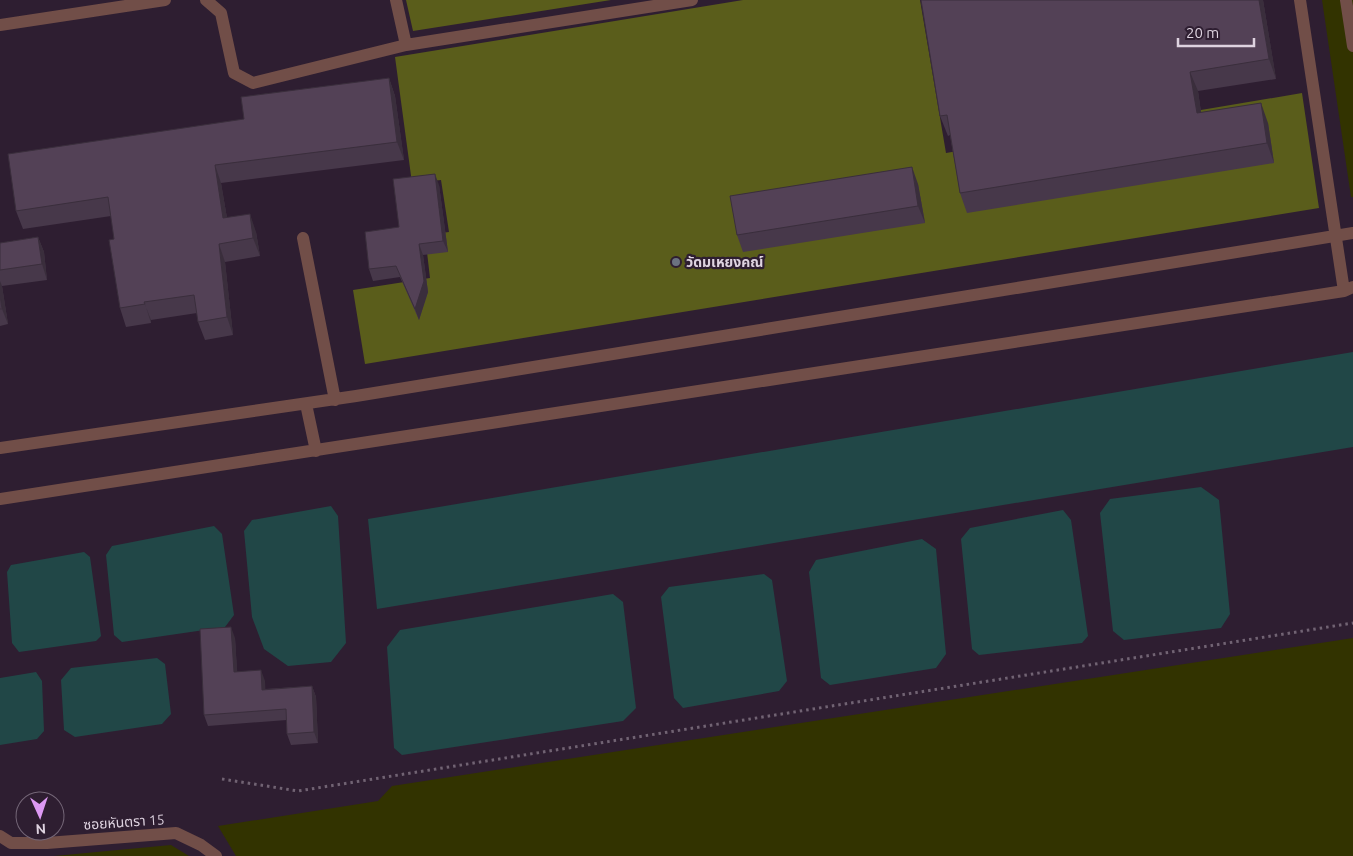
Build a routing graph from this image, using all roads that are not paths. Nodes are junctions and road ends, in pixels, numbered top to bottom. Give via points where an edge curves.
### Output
1 (165, 0) edge
2 (206, 0) edge
3 (396, 0) edge
4 (692, 0) edge
5 (1300, 0) edge
6 (1346, 0) edge
7 (0, 25) edge
8 (406, 45) junction
9 (1353, 46) edge
10 (1353, 232) edge
11 (1336, 235) junction
12 (303, 238) dead end
13 (1349, 289) edge
14 (334, 400) junction
15 (306, 404) junction
16 (0, 448) edge
17 (316, 451) junction
18 (0, 499) edge
19 (0, 836) edge
20 (216, 856) edge

1 - 7 street
2 - 8 street via 221,13 234,73 252,83
3 - 8 street
4 - 8 street
5 - 11 street
6 - 9 street
10 - 11 street
11 - 13 street
11 - 14 street
12 - 14 street
13 - 17 street
14 - 15 street
15 - 16 street
15 - 17 street
17 - 18 street
19 - 20 street, ซอยหันตรา 15 via 11,843 47,843 176,833

